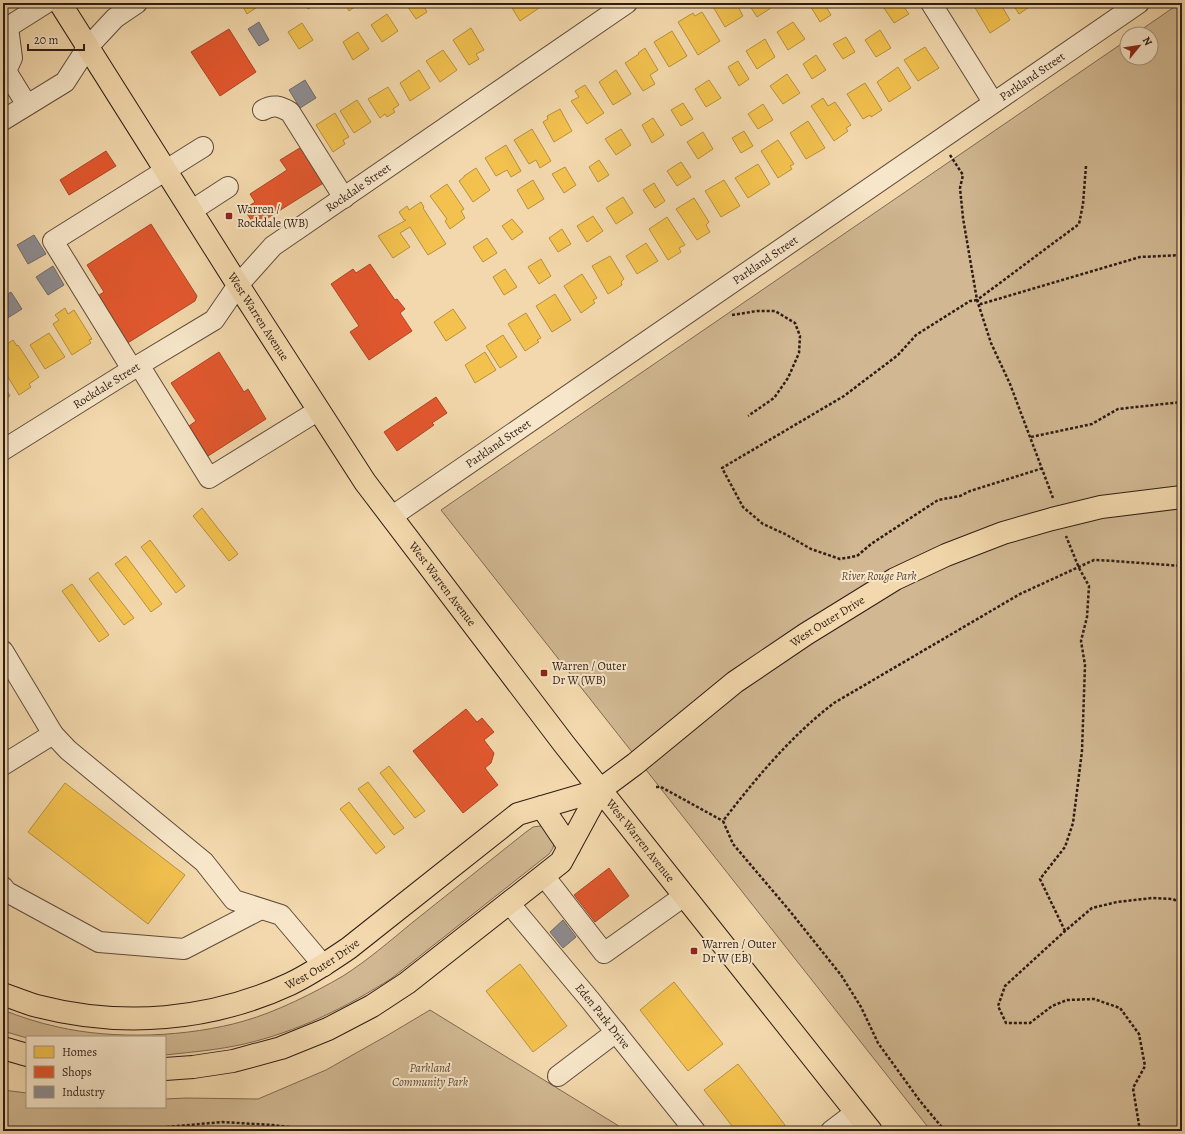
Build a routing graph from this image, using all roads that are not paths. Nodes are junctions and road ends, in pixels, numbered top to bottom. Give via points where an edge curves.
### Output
1 (46, 3) edge
2 (60, 3) edge
3 (137, 3) edge
4 (627, 3) edge
5 (931, 3) edge
6 (1139, 3) edge
7 (87, 48) junction
8 (994, 102) junction
9 (27, 105) junction
10 (263, 110) dead end
11 (3, 120) edge
12 (203, 147) dead end
13 (165, 171) junction
14 (228, 187) dead end
15 (344, 198) junction
16 (191, 211) junction
17 (238, 285) junction
18 (136, 367) junction
19 (319, 410) junction
20 (3, 450) edge
21 (1182, 497) edge
22 (391, 517) junction
23 (3, 651) edge
24 (53, 734) junction
25 (3, 765) edge
26 (600, 790) junction
27 (542, 807) junction
28 (569, 847) junction
29 (544, 876) junction
30 (3, 887) edge
31 (684, 896) junction
32 (508, 903) junction
33 (261, 909) junction
34 (324, 966) junction
35 (3, 994) edge
36 (616, 1032) junction
37 (3, 1048) edge
38 (26, 1055) edge
39 (166, 1069) edge
40 (558, 1076) dead end
41 (856, 1112) junction
42 (695, 1131) edge
43 (831, 1131) edge
44 (871, 1131) edge

1 - 9 street via 8,27 12,58 6,71
2 - 7 main road, West Warren Avenue
3 - 7 street via 115,18
4 - 15 street, Rockdale Street
5 - 8 street
6 - 8 street, Parkland Street
7 - 9 street via 65,82
7 - 13 main road, West Warren Avenue
8 - 22 street, Parkland Street
9 - 11 street
10 - 15 street via 269,106 279,106 290,112
12 - 13 street
13 - 16 main road, West Warren Avenue
13 - 18 street via 53,241
14 - 16 street
15 - 17 street, Rockdale Street via 273,246
16 - 17 main road, West Warren Avenue
17 - 18 street, Rockdale Street via 214,320
17 - 19 main road, West Warren Avenue
18 - 19 street via 209,478
18 - 20 street, Rockdale Street
19 - 22 main road, West Warren Avenue via 365,482
21 - 26 main road, West Outer Drive via 1101,508 1052,519 1003,533 946,555 895,579 735,682
22 - 26 main road, West Warren Avenue
23 - 24 street
24 - 25 street
24 - 33 street via 68,750 204,862 234,900
26 - 27 main road, West Outer Drive
26 - 28 main road, West Outer Drive
26 - 31 main road, West Warren Avenue
27 - 28 main road
27 - 34 main road, West Outer Drive via 518,814
28 - 29 main road, West Outer Drive via 561,862
29 - 31 street via 604,953
29 - 32 main road, West Outer Drive
30 - 33 street via 7,892 92,939 106,943 184,949
31 - 41 main road, West Warren Avenue
32 - 36 street, Eden Park Drive
32 - 39 main road, West Outer Drive via 407,983 372,1006 328,1029 281,1048 233,1061
33 - 34 street via 281,915
34 - 35 main road, West Outer Drive via 257,998 214,1010 178,1016 142,1019 71,1014 36,1006
36 - 40 street
36 - 42 street, Eden Park Drive
37 - 38 main road
41 - 43 street
41 - 44 main road, West Warren Avenue

